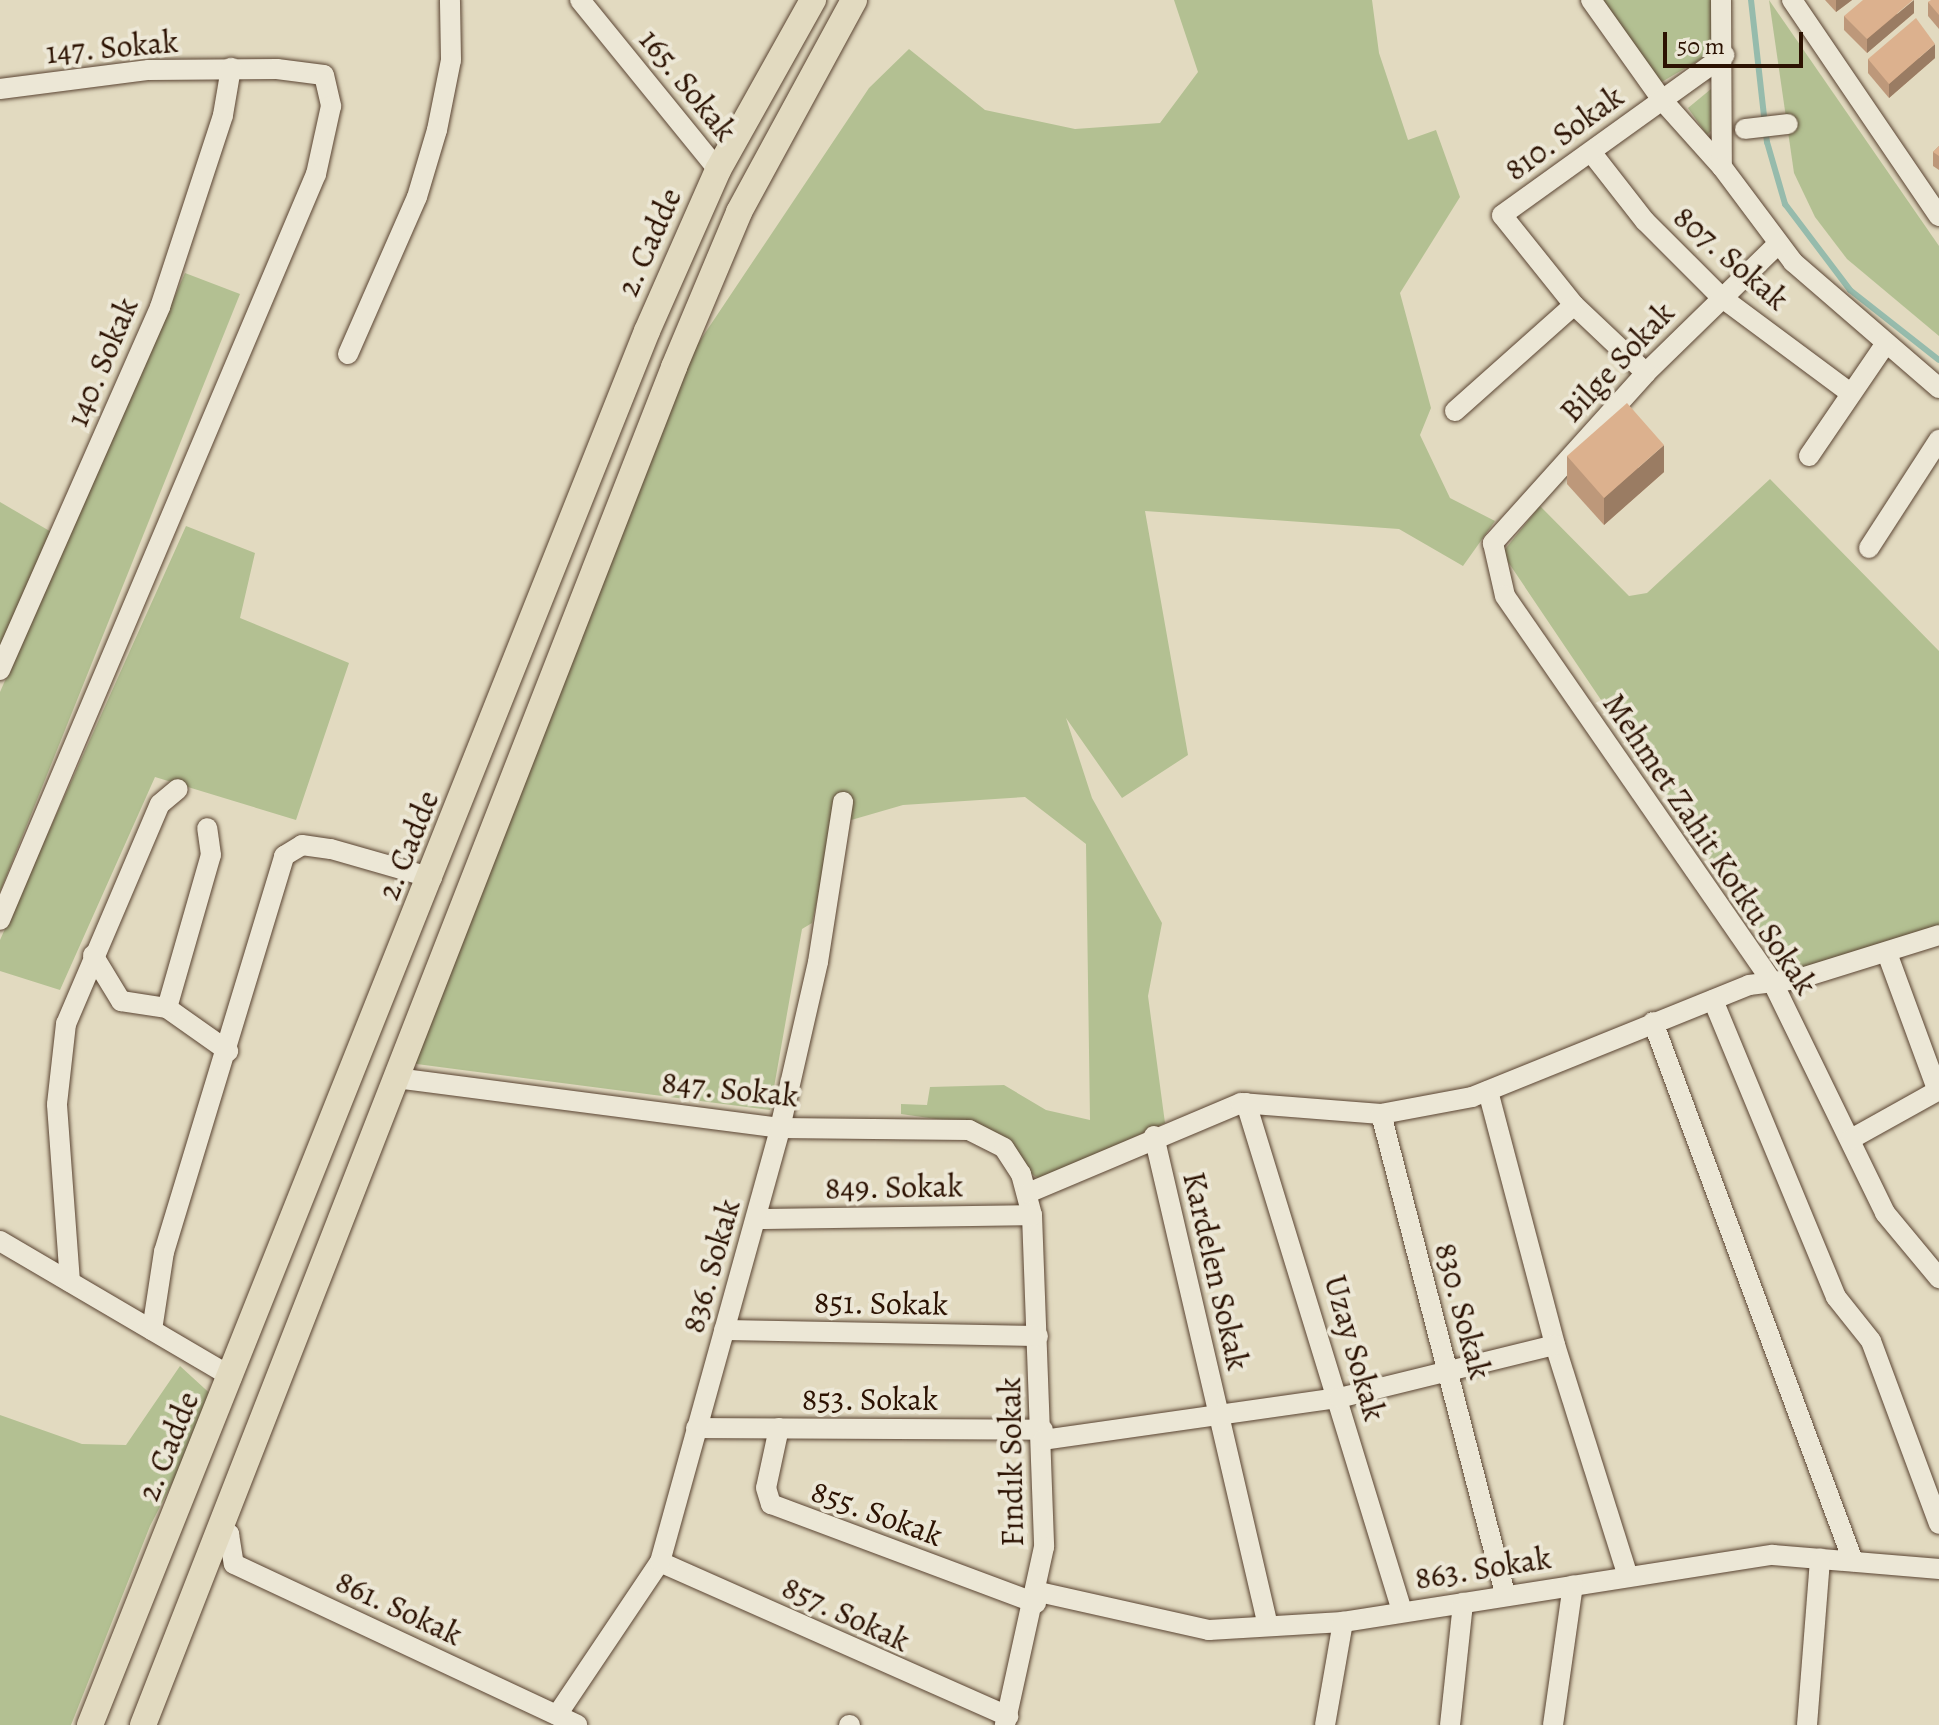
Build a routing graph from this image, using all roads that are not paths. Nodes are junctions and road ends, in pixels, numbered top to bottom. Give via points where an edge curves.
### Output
1 (450, 0) edge
2 (580, 0) edge
3 (813, 0) edge
4 (854, 0) edge
5 (1591, 0) edge
6 (1721, 0) edge
7 (1792, 0) edge
8 (1725, 55) junction
9 (231, 68) junction
10 (0, 89) edge
11 (1662, 100) junction
12 (1788, 124) dead end
13 (1745, 129) dead end
14 (1591, 152) junction
15 (1722, 167) junction
16 (718, 170) junction
17 (1939, 216) edge
18 (1778, 244) junction
19 (1721, 297) junction
20 (1574, 305) junction
21 (1884, 346) junction
22 (348, 354) dead end
23 (1646, 373) junction
24 (1939, 388) edge
25 (1849, 392) junction
26 (1455, 411) dead end
27 (1939, 440) edge
28 (1809, 456) dead end
29 (1506, 527) joint
30 (1869, 548) dead end
31 (0, 670) edge
32 (178, 789) dead end
33 (843, 802) dead end
34 (207, 828) dead end
35 (432, 878) junction
36 (0, 920) edge
37 (1939, 935) edge
38 (1887, 953) junction
39 (93, 955) junction
40 (1773, 983) junction
41 (1713, 1000) junction
42 (167, 1008) junction
43 (1653, 1022) junction
44 (228, 1051) junction
45 (396, 1078) junction
46 (1937, 1088) edge
47 (1488, 1091) junction
48 (1246, 1103) junction
49 (1381, 1114) junction
50 (780, 1128) junction
51 (1154, 1136) junction
52 (1851, 1139) junction
53 (1028, 1193) junction
54 (1032, 1215) junction
55 (757, 1219) junction
56 (0, 1241) edge
57 (1939, 1278) edge
58 (70, 1282) junction
59 (152, 1330) junction
60 (724, 1330) junction
61 (1038, 1336) junction
62 (1555, 1345) junction
63 (1448, 1369) junction
64 (232, 1377) junction
65 (1339, 1398) junction
66 (1220, 1419) junction
67 (696, 1428) junction
68 (779, 1428) junction
69 (1043, 1435) junction
70 (1939, 1524) edge
71 (219, 1528) junction
72 (1820, 1559) junction
73 (1853, 1561) junction
74 (660, 1562) junction
75 (1939, 1569) edge
76 (1627, 1574) junction
77 (1573, 1585) junction
78 (1505, 1595) junction
79 (1038, 1598) junction
80 (1463, 1603) junction
81 (1402, 1611) junction
82 (1343, 1622) junction
83 (1268, 1626) junction
84 (557, 1715) junction
85 (1006, 1720) edge
86 (90, 1725) edge
87 (143, 1725) edge
88 (577, 1725) edge
89 (1325, 1725) edge
90 (1450, 1725) edge
91 (1553, 1725) edge
92 (1807, 1725) edge

1 - 22 street via 451,60 437,130 417,197
2 - 16 street, 165. Sokak
3 - 16 main road, 2. Cadde
4 - 45 main road via 733,226
5 - 11 street
6 - 8 street
7 - 17 street
8 - 11 street, 810. Sokak
8 - 15 street
9 - 10 street, 147. Sokak
9 - 31 street, 140. Sokak via 223,115 160,307
9 - 36 street, 147. Sokak via 324,75 331,106 316,174
11 - 14 street, 810. Sokak
11 - 15 street
12 - 13 street
14 - 19 street, 807. Sokak via 1645,221
14 - 20 street, 810. Sokak via 1502,215
15 - 18 street
16 - 35 main road, 2. Cadde
18 - 19 street, Bilge Sokak
18 - 21 street
19 - 23 street, Bilge Sokak
19 - 25 street, 807. Sokak
20 - 23 street
20 - 26 street
21 - 24 street
21 - 25 street
23 - 29 street, Bilge Sokak
25 - 28 street
27 - 30 street
29 - 40 street, Mehmet Zahit Kotku Sokak via 1493,543 1505,596
32 - 39 street via 160,804
33 - 50 street, 836. Sokak via 818,962
34 - 42 street via 211,855
35 - 44 street via 331,849 302,845 284,856
35 - 64 main road, 2. Cadde
37 - 38 street
38 - 40 street
38 - 46 street
39 - 42 street via 121,1001
39 - 58 street via 66,1024 57,1104
40 - 41 street
40 - 52 street, Mehmet Zahit Kotku Sokak
41 - 43 street
41 - 70 street via 1836,1297 1871,1341
42 - 44 street
43 - 47 street
43 - 73 street
44 - 59 street via 164,1252
45 - 50 street, 847. Sokak
45 - 71 main road
46 - 52 street
47 - 49 street
47 - 62 street
48 - 49 street
48 - 51 street
48 - 65 street, Uzay Sokak
49 - 63 street, 830. Sokak
50 - 53 street, 847. Sokak via 969,1130 1004,1148
50 - 55 street, 836. Sokak
51 - 53 street
51 - 66 street, Kardelen Sokak
52 - 57 street, Mehmet Zahit Kotku Sokak via 1885,1213
53 - 54 street, Fındık Sokak
54 - 55 street, 849. Sokak
54 - 61 street, Fındık Sokak
55 - 60 street, 836. Sokak
56 - 58 street
58 - 59 street
59 - 64 street
60 - 61 street, 851. Sokak
60 - 67 street, 836. Sokak
61 - 69 street, Fındık Sokak
62 - 63 street, Kardelen Sokak
62 - 76 street
63 - 65 street, Kardelen Sokak
63 - 78 street, 830. Sokak
64 - 86 main road, 2. Cadde
65 - 66 street, Kardelen Sokak
65 - 81 street, Uzay Sokak
66 - 69 street, Kardelen Sokak
66 - 83 street, Kardelen Sokak
67 - 68 street, 853. Sokak
67 - 74 street, 836. Sokak
68 - 69 street, 853. Sokak
68 - 79 street, 855. Sokak via 766,1488 771,1504
69 - 79 street, Fındık Sokak
71 - 84 street, 861. Sokak via 229,1534 234,1564
71 - 87 main road
72 - 73 street, 863. Sokak
72 - 76 street, 863. Sokak via 1773,1555
72 - 92 street
73 - 75 street, 863. Sokak
74 - 84 street, 836. Sokak
74 - 85 street, 857. Sokak
76 - 77 street, 863. Sokak
77 - 78 street, 863. Sokak
77 - 91 street
78 - 80 street, 863. Sokak
79 - 83 street, 863. Sokak via 1158,1623
79 - 85 street, Fındık Sokak
80 - 81 street, 863. Sokak
80 - 90 street
81 - 82 street, 863. Sokak
82 - 83 street, 863. Sokak
82 - 89 street
84 - 88 street, 861. Sokak

